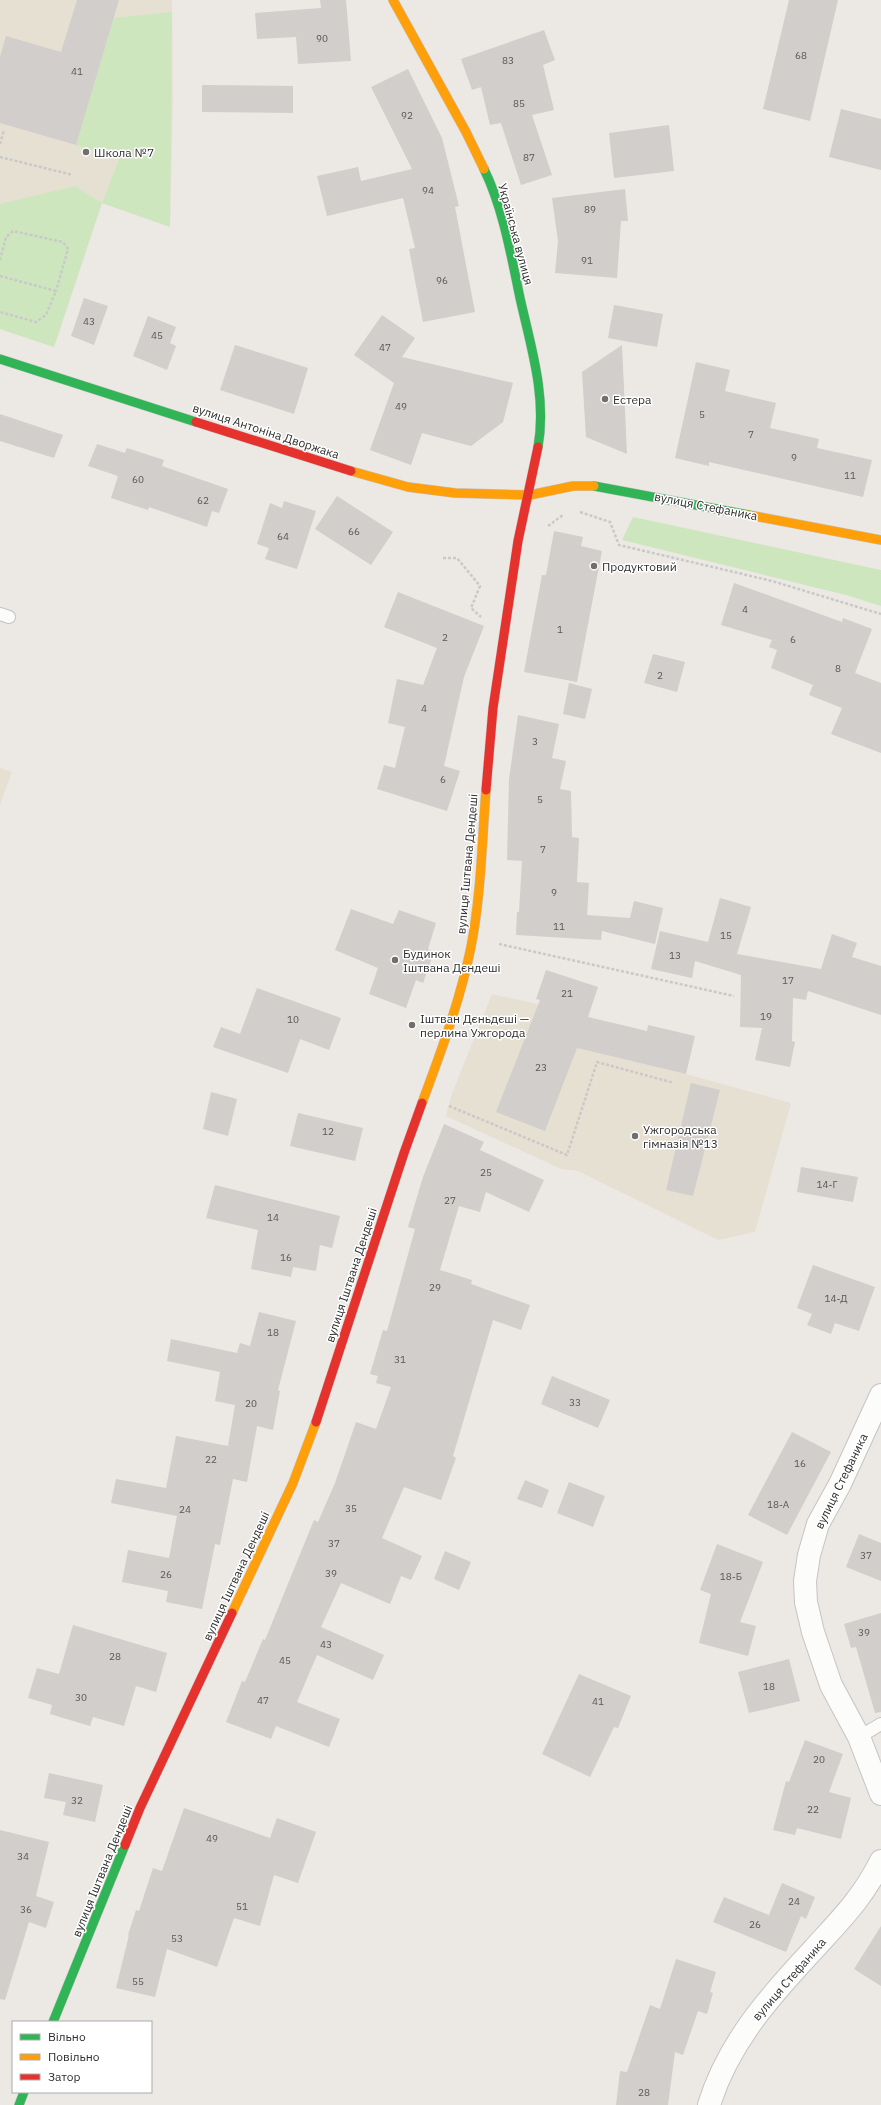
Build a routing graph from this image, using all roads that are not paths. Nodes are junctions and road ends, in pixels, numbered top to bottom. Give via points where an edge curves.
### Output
1 (393, 0) edge
2 (0, 359) edge
3 (530, 495) junction
4 (881, 540) edge
5 (881, 1395) edge
6 (881, 1724) edge
7 (859, 1737) junction
8 (881, 1794) edge
9 (881, 1861) edge
10 (53, 2021) edge
11 (24, 2093) edge
12 (19, 2105) edge
13 (709, 2105) edge

1 - 3 street, Українська вулиця via 487,175 514,263 540,388 541,432
2 - 3 street, вулиця Антоніна Дворжака via 408,487 455,493
3 - 4 street, вулиця Стефаника via 573,486 602,486
3 - 10 street, вулиця Іштвана Дендеші via 518,541 493,708 479,882 471,946 446,1038 404,1153 324,1399 293,1483 140,1808
5 - 7 street, вулиця Стефаника via 840,1484 818,1524 809,1555 805,1582 806,1602 831,1685
6 - 7 lane
7 - 8 street, вулиця Стефаника
9 - 13 street, вулиця Стефаника via 870,1884 851,1909 757,2013 733,2048
11 - 12 street

